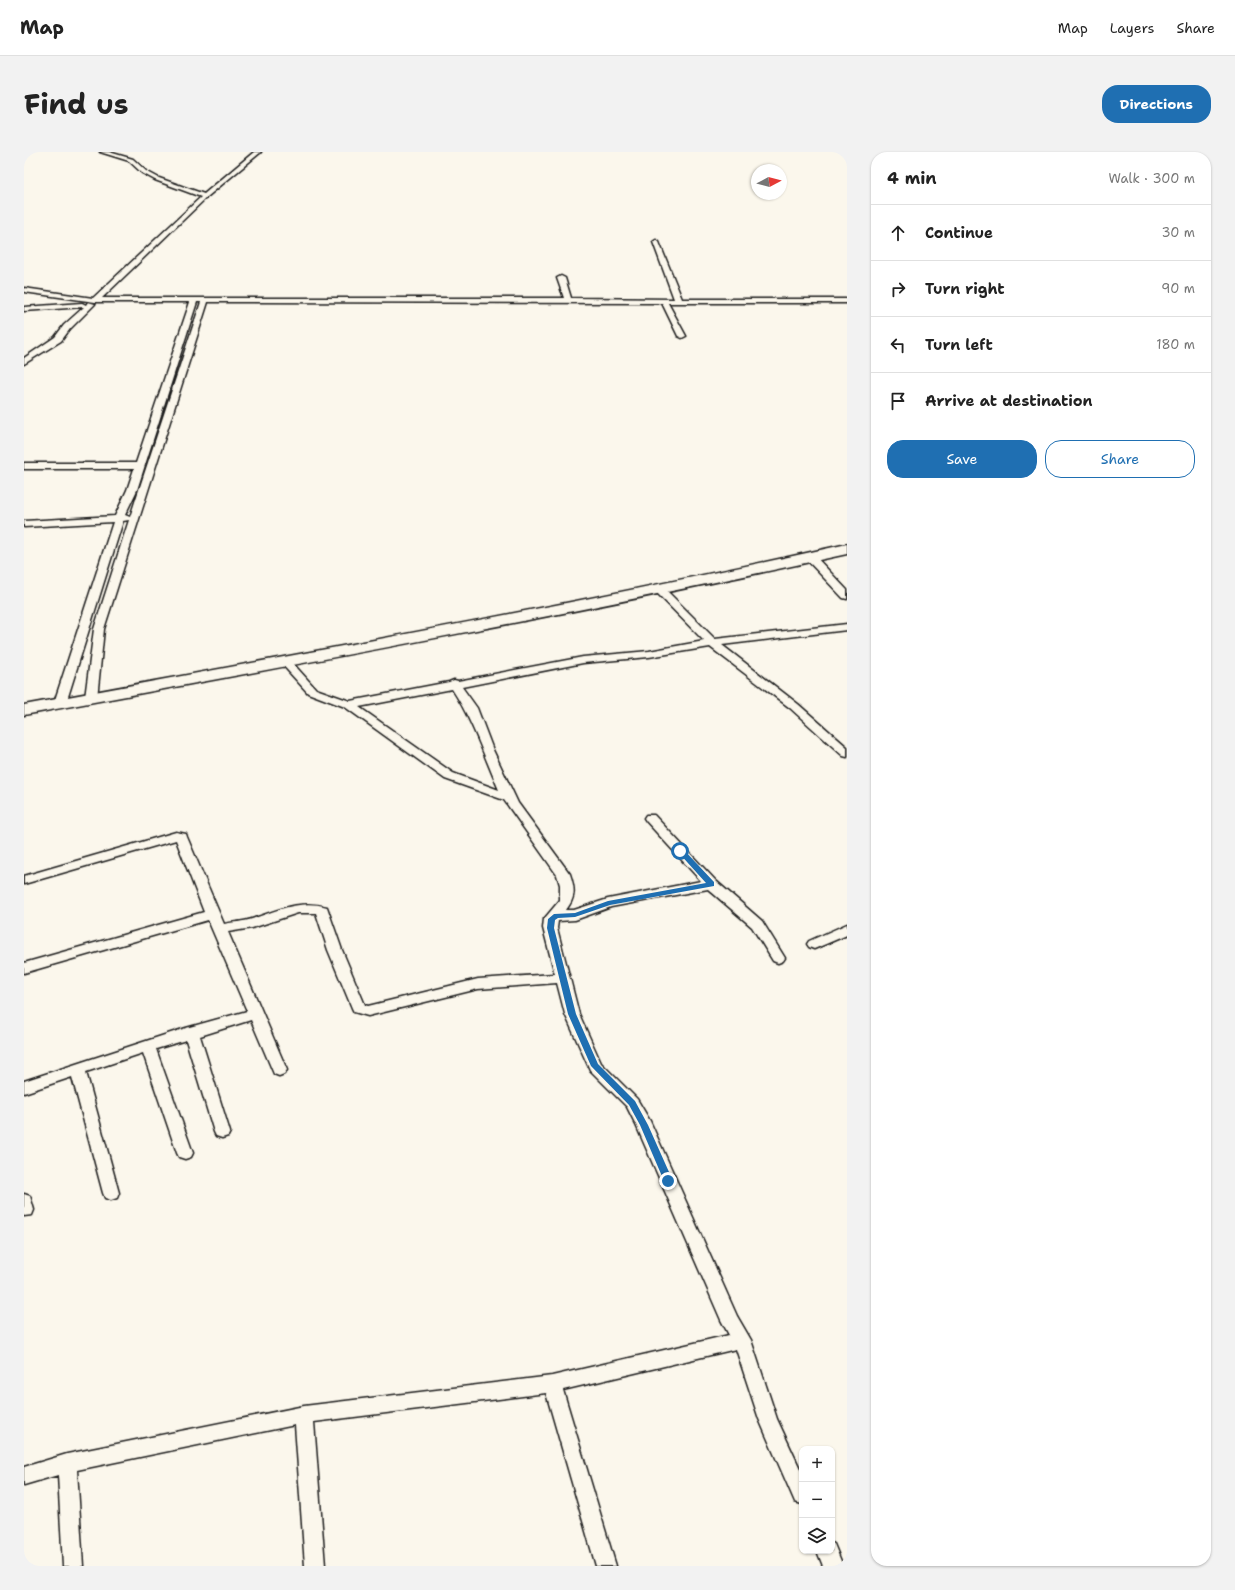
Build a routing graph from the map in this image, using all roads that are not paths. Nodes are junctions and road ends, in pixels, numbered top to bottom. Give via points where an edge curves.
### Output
1 (103, 152) edge
2 (258, 152) edge
3 (206, 196) junction
4 (656, 242) dead end
5 (561, 278) dead end
6 (24, 290) edge
7 (568, 301) junction
8 (679, 301) junction
9 (847, 301) edge
10 (93, 302) junction
11 (193, 302) junction
12 (204, 302) junction
13 (665, 304) junction
14 (847, 304) edge
15 (24, 309) edge
16 (682, 336) dead end
17 (24, 362) edge
18 (24, 466) edge
19 (140, 466) junction
20 (119, 517) junction
21 (134, 519) junction
22 (24, 524) edge
23 (847, 549) edge
24 (810, 558) junction
25 (659, 589) junction
26 (847, 596) edge
27 (847, 627) edge
28 (712, 643) junction
29 (285, 661) junction
30 (454, 683) junction
31 (91, 698) junction
32 (60, 703) junction
33 (349, 705) junction
34 (24, 710) edge
35 (847, 753) edge
36 (510, 798) junction
37 (650, 818) dead end
38 (24, 880) edge
39 (711, 884) junction
40 (212, 914) junction
41 (556, 916) junction
42 (220, 929) junction
43 (847, 929) edge
44 (814, 944) dead end
45 (778, 958) dead end
46 (24, 968) edge
47 (563, 978) junction
48 (256, 1013) junction
49 (191, 1032) junction
50 (148, 1046) junction
51 (77, 1068) junction
52 (279, 1070) dead end
53 (24, 1087) edge
54 (222, 1132) dead end
55 (185, 1153) dead end
56 (112, 1193) dead end
57 (742, 1340) junction
58 (552, 1384) junction
59 (304, 1415) junction
60 (67, 1463) junction
61 (24, 1476) edge
62 (799, 1488) edge
63 (828, 1554) edge
64 (73, 1566) edge
65 (315, 1566) edge
66 (606, 1566) edge
67 (833, 1566) edge

1 - 3 street via 131,160 144,172 157,179
2 - 3 street
3 - 10 street
4 - 8 street
5 - 7 street
6 - 10 street
7 - 8 street
7 - 12 street
8 - 9 street
10 - 11 street
10 - 15 street
10 - 17 street via 58,338
11 - 12 street
11 - 19 street
12 - 13 street
12 - 21 street
13 - 14 street
13 - 16 street
18 - 19 street
19 - 20 street
20 - 21 street
20 - 22 street
20 - 32 street
21 - 31 street via 99,629
23 - 24 main road
24 - 25 main road
24 - 26 street
25 - 28 street
25 - 29 main road
27 - 28 street
28 - 30 street via 650,654 582,660
28 - 35 street via 794,706
29 - 31 main road
29 - 33 street via 312,691
30 - 33 street
30 - 36 street via 471,708 487,750
31 - 32 main road
32 - 34 main road
33 - 36 street via 449,776
36 - 41 street via 517,812 563,874 568,900
37 - 39 street
38 - 40 street via 176,836 183,840
39 - 41 street via 608,903 575,915
39 - 45 street via 757,924
40 - 42 street
40 - 46 street
41 - 47 street via 552,919 550,928
42 - 47 street via 255,923 278,914 312,907 322,910 359,1008 368,1011 478,984
42 - 48 street
43 - 44 street
47 - 57 street via 572,1014 595,1066 632,1103 644,1125 730,1320
48 - 49 street
48 - 52 street
49 - 50 street
49 - 54 street
50 - 51 street
50 - 55 street
51 - 53 street
51 - 56 street
57 - 58 street
57 - 62 street via 768,1419
58 - 59 street
58 - 66 street
59 - 60 street
59 - 65 street
60 - 61 street
60 - 64 street
63 - 67 street

